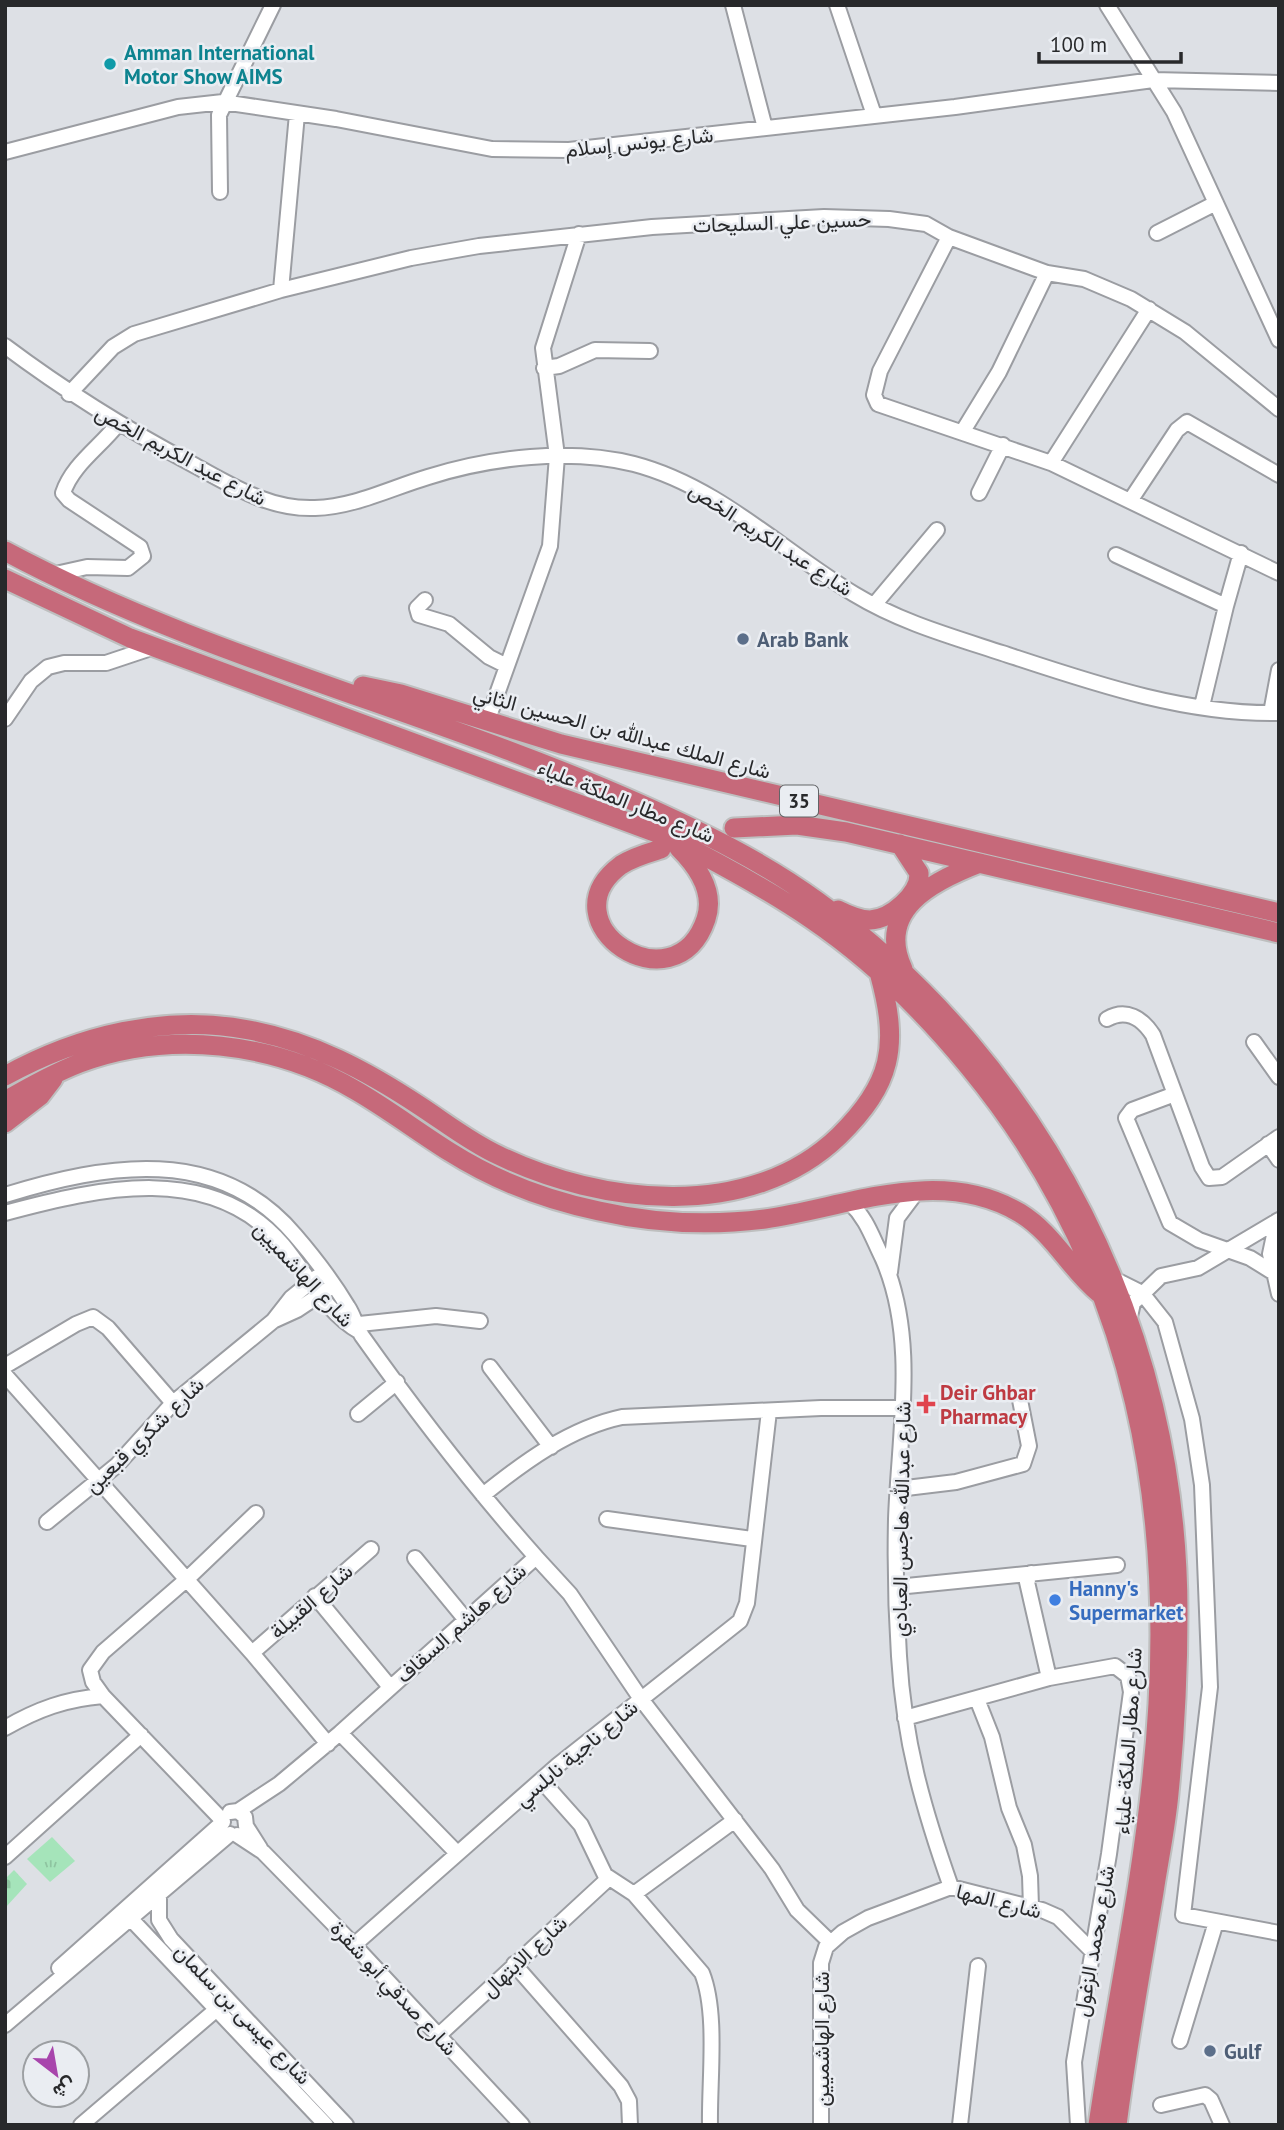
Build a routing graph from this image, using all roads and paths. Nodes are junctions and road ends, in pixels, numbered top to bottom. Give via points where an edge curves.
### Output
1 (273, 5) edge
2 (733, 5) edge
3 (837, 5) edge
4 (1107, 5) edge
5 (1153, 80) junction
6 (1279, 83) edge
7 (223, 103) junction
8 (297, 114) junction
9 (874, 116) junction
10 (765, 128) junction
11 (5, 152) edge
12 (220, 192) dead end
13 (1216, 202) junction
14 (1157, 233) dead end
15 (579, 234) junction
16 (949, 237) junction
17 (1047, 273) junction
18 (281, 290) junction
19 (1149, 309) junction
20 (1279, 340) edge
21 (5, 346) edge
22 (650, 351) dead end
23 (544, 368) junction
24 (69, 394) junction
25 (1279, 409) edge
26 (117, 425) junction
27 (963, 431) junction
28 (1003, 445) junction
29 (557, 456) junction
30 (1051, 463) junction
31 (1279, 475) edge
32 (979, 493) dead end
33 (1130, 501) junction
34 (937, 530) dead end
35 (5, 551) edge
36 (1241, 553) junction
37 (1116, 555) dead end
38 (1279, 573) edge
39 (79, 578) junction
40 (5, 579) edge
41 (425, 600) dead end
42 (874, 606) junction
43 (1226, 606) junction
44 (125, 635) junction
45 (154, 647) junction
46 (130, 656) junction
47 (508, 666) junction
48 (1279, 670) edge
49 (322, 682) junction
50 (1202, 706) junction
51 (1275, 713) edge
52 (5, 719) edge
53 (487, 722) junction
54 (734, 828) dead end
55 (664, 843) junction
56 (900, 844) junction
57 (980, 863) junction
58 (813, 898) junction
59 (1279, 913) edge
60 (1279, 933) edge
61 (905, 974) junction
62 (879, 975) junction
63 (1107, 1019) dead end
64 (1254, 1042) dead end
65 (319, 1050) junction
66 (304, 1067) junction
67 (56, 1073) junction
68 (6, 1076) edge
69 (1279, 1077) edge
70 (1175, 1094) junction
71 (5, 1101) edge
72 (5, 1123) edge
73 (1274, 1141) edge
74 (1279, 1160) edge
75 (918, 1190) junction
76 (5, 1195) edge
77 (850, 1203) junction
78 (5, 1213) edge
79 (1278, 1220) edge
80 (1226, 1250) junction
81 (1271, 1271) junction
82 (324, 1272) junction
83 (890, 1272) junction
84 (1114, 1279) junction
85 (310, 1282) junction
86 (334, 1286) junction
87 (1142, 1293) junction
88 (1279, 1294) edge
89 (320, 1295) junction
90 (1103, 1297) junction
91 (273, 1321) junction
92 (480, 1321) dead end
93 (1129, 1321) junction
94 (355, 1327) junction
95 (5, 1366) edge
96 (490, 1367) dead end
97 (5, 1376) edge
98 (397, 1382) junction
99 (1020, 1400) dead end
100 (173, 1403) junction
101 (902, 1408) junction
102 (769, 1410) junction
103 (358, 1414) dead end
104 (551, 1447) junction
105 (99, 1480) junction
106 (898, 1489) junction
107 (483, 1495) junction
108 (256, 1513) dead end
109 (607, 1519) dead end
110 (47, 1522) dead end
111 (752, 1539) junction
112 (371, 1549) dead end
113 (536, 1557) junction
114 (415, 1558) dead end
115 (1117, 1565) dead end
116 (1031, 1573) junction
117 (186, 1580) junction
118 (897, 1587) junction
119 (315, 1596) junction
120 (466, 1620) junction
121 (252, 1653) junction
122 (1049, 1678) junction
123 (390, 1687) junction
124 (103, 1696) junction
125 (641, 1699) junction
126 (977, 1699) junction
127 (905, 1718) junction
128 (5, 1728) edge
129 (340, 1733) junction
130 (141, 1735) junction
131 (328, 1744) junction
132 (541, 1780) junction
133 (735, 1820) junction
134 (234, 1823) junction
135 (457, 1853) junction
136 (5, 1857) edge
137 (609, 1878) junction
138 (951, 1887) junction
139 (159, 1894) junction
140 (634, 1894) junction
141 (1031, 1907) junction
142 (131, 1919) junction
143 (1216, 1922) junction
144 (1279, 1933) edge
145 (354, 1945) junction
146 (826, 1947) junction
147 (1093, 1952) junction
148 (514, 1964) junction
149 (978, 1966) dead end
150 (223, 2005) junction
151 (5, 2012) edge
152 (5, 2025) edge
153 (439, 2035) junction
154 (1180, 2041) dead end
155 (1161, 2105) dead end
156 (81, 2125) edge
157 (326, 2125) edge
158 (346, 2125) edge
159 (522, 2125) edge
160 (631, 2125) edge
161 (710, 2125) edge
162 (821, 2125) edge
163 (960, 2125) edge
164 (1078, 2125) edge
165 (1098, 2125) edge
166 (1117, 2125) edge
167 (1222, 2125) edge

1 - 7 street
2 - 10 street
3 - 9 street
4 - 5 street
5 - 6 street, شارع يونس إسلام
5 - 9 street, شارع يونس إسلام
5 - 13 street via 1174,113
7 - 8 street, شارع يونس إسلام
7 - 11 street, شارع يونس إسلام via 178,107
7 - 12 street via 217,126
8 - 10 street, شارع يونس إسلام via 532,152
8 - 18 street
9 - 10 street, شارع يونس إسلام
13 - 14 street
13 - 20 street
15 - 16 street, حسين علي السليحات via 847,217 926,224
15 - 18 street, حسين علي السليحات via 422,256
15 - 23 street via 545,340
16 - 17 street, حسين علي السليحات
16 - 27 street via 883,362 874,395 887,409
17 - 19 street, حسين علي السليحات via 1084,279
17 - 27 street via 999,372
18 - 24 street, حسين علي السليحات via 134,334 113,347
19 - 25 street, حسين علي السليحات via 1185,332
19 - 30 street
21 - 24 street, شارع عبد الكريم الخص
22 - 23 street via 594,350
23 - 29 street
24 - 26 street, شارع عبد الكريم الخص
26 - 29 street, شارع عبد الكريم الخص via 247,493 298,508 355,502 450,470
26 - 39 street via 76,468 63,493 140,547 144,556 128,568
27 - 28 street
28 - 30 street
28 - 32 street
29 - 42 street, شارع عبد الكريم الخص via 618,460 683,482 736,512
29 - 47 street via 549,551
30 - 33 street
31 - 33 street via 1198,426 1184,423
33 - 36 street
34 - 42 street
35 - 39 highway, شارع مطار الملكة علياء / 35 via 51,575
36 - 38 street
36 - 43 street
37 - 43 street
39 - 49 highway, شارع مطار الملكة علياء / 35 via 190,636
40 - 44 highway, شارع مطار الملكة علياء
41 - 47 street via 418,608 419,615 449,624 489,657
42 - 50 street, شارع عبد الكريم الخص via 933,632 1090,681
43 - 50 street
44 - 45 highway, شارع مطار الملكة علياء
44 - 46 street
45 - 46 street
45 - 55 highway, شارع مطار الملكة علياء
46 - 52 street via 106,663 64,663 43,670
47 - 53 street
48 - 51 street
49 - 53 highway, شارع الملك عبدالله بن الحسين الثاني / 35 via 401,694
49 - 58 highway, شارع مطار الملكة علياء / 35 via 547,765 641,805 716,841
50 - 51 street, شارع عبد الكريم الخص
53 - 59 highway, شارع الملك عبدالله بن الحسين الثاني / 35 via 681,774
54 - 56 highway, 35 via 810,826
55 - 55 highway via 701,876 708,892 708,916 698,937 678,952 637,957 609,938 599,914 601,894 623,864
55 - 62 highway, شارع مطار الملكة علياء via 735,872 813,920
56 - 57 highway, 35
56 - 58 highway via 920,877 915,890 889,914 859,919
57 - 60 highway, 35
57 - 61 highway via 938,881 899,919 893,942
58 - 61 highway, شارع مطار الملكة علياء
61 - 84 highway, شارع مطار الملكة علياء via 978,1052 1030,1120 1072,1190
62 - 65 highway via 890,1013 892,1044 879,1082 856,1117 822,1151 792,1170 758,1183 695,1196 616,1192 532,1170 475,1143 386,1085
62 - 90 highway, شارع مطار الملكة علياء via 957,1052 1015,1126 1066,1211
63 - 70 street via 1125,1014 1143,1022 1157,1042
64 - 69 street
65 - 66 highway
65 - 68 highway via 248,1030 164,1026 90,1038
66 - 67 highway via 254,1051 191,1045 115,1053
66 - 77 highway via 355,1090 498,1179 600,1212 664,1221 727,1222
67 - 71 highway
67 - 72 highway via 40,1096
70 - 73 street via 1209,1178 1222,1177
70 - 80 street via 1132,1110 1126,1114 1127,1122 1167,1219
73 - 74 street
75 - 77 highway
75 - 83 street, شارع عبدالله هاجس العبادي via 897,1218
75 - 90 highway via 971,1193 1019,1213 1058,1244
76 - 82 street, شارع الهاشميين via 77,1175 123,1169 206,1176 268,1208
77 - 83 street, شارع عبدالله هاجس العبادي via 870,1228
78 - 85 street, شارع الهاشميين via 113,1190 170,1188 206,1193 269,1231
79 - 80 street
79 - 81 street via 1270,1245
80 - 81 street
80 - 87 street via 1198,1268 1161,1276
81 - 88 street
82 - 85 street, شارع شكري قبعين
82 - 86 street, شارع الهاشميين
83 - 101 street, شارع عبدالله هاجس العبادي via 902,1340
84 - 87 street
84 - 93 highway, شارع مطار الملكة علياء
85 - 89 street, شارع الهاشميين
85 - 91 street, شارع شكري قبعين
86 - 89 street, شارع شكري قبعين
86 - 94 street, شارع الهاشميين
87 - 93 street via 1133,1303
87 - 143 street via 1159,1311 1168,1331 1192,1419 1202,1485 1210,1687 1183,1915
89 - 91 street, شارع شكري قبعين
89 - 94 street, شارع الهاشميين
90 - 165 highway, شارع مطار الملكة علياء via 1138,1408 1159,1570 1152,1777
91 - 100 street, شارع شكري قبعين
92 - 94 street via 436,1316
93 - 166 highway, شارع مطار الملكة علياء via 1165,1455 1178,1633 1169,1796
94 - 98 street, شارع الهاشميين
95 - 100 street via 93,1317
96 - 104 street
97 - 105 street, شارع القبيلة
98 - 103 street
98 - 107 street, شارع الهاشميين
99 - 106 street via 1029,1446 1023,1464 956,1482
100 - 105 street, شارع شكري قبعين
101 - 102 street
101 - 106 street, شارع عبدالله هاجس العبادي
102 - 104 street via 622,1417 590,1426
102 - 111 street, شارع ناجية نابلسي
104 - 107 street
105 - 110 street, شارع شكري قبعين
105 - 117 street, شارع القبيلة
106 - 118 street, شارع عبدالله هاجس العبادي
107 - 113 street, شارع هاشم السقاف
108 - 117 street
109 - 111 street
111 - 125 street, شارع ناجية نابلسي via 747,1603 740,1621
112 - 119 street, شارع القبيلة
113 - 120 street, شارع هاشم السقاف
113 - 125 street via 570,1594
114 - 120 street
115 - 116 street
116 - 118 street
116 - 122 street via 1027,1583
117 - 121 street, شارع القبيلة
117 - 124 street via 96,1659 90,1676
118 - 127 street, شارع عبدالله هاجس العبادي
119 - 121 street, شارع القبيلة
119 - 123 street
120 - 123 street, شارع هاشم السقاف
121 - 131 street, شارع القبيلة
122 - 126 street, شارع محمد الزغول
122 - 147 street, شارع محمد الزغول via 1115,1666 1125,1672 1131,1686
123 - 129 street, شارع هاشم السقاف
124 - 128 street via 70,1699 36,1710
124 - 130 street, شارع صدقي أبو شقرة
125 - 132 street, شارع ناجية نابلسي
125 - 133 street
126 - 127 street, شارع محمد الزغول
126 - 141 street via 1026,1853
127 - 138 street, شارع عبدالله هاجس العبادي via 923,1807
129 - 131 street, شارع هاشم السقاف
129 - 135 street
130 - 134 street, شارع صدقي أبو شقرة via 200,1797
130 - 136 street
131 - 134 street, شارع هاشم السقاف
132 - 135 street, شارع ناجية نابلسي
132 - 137 street via 581,1825
133 - 140 street
133 - 146 street
134 - 139 street, شارع هاشم السقاف
134 - 145 street, شارع صدقي أبو شقرة
134 - 151 street, شارع هاشم السقاف
135 - 145 street, شارع ناجية نابلسي
137 - 140 street
137 - 148 street, شارع الابتهال
138 - 141 street, شارع المها
138 - 146 street, شارع المها via 868,1919
139 - 142 street, شارع هاشم السقاف
139 - 150 street, شارع عيسى بن سلمان via 159,1920 164,1930
140 - 161 street via 694,1961 708,1987
141 - 147 street, شارع المها via 1058,1917
142 - 150 street, شارع عيسى بن سلمان
142 - 152 street, شارع هاشم السقاف
143 - 144 street
143 - 154 street
145 - 153 street, شارع صدقي أبو شقرة
146 - 162 street, شارع الهاشميين
147 - 164 street, شارع محمد الزغول via 1074,2062
148 - 153 street, شارع الابتهال
148 - 160 street via 621,2086 629,2101
149 - 163 street
150 - 156 street
150 - 157 street, شارع عيسى بن سلمان
150 - 158 street, شارع عيسى بن سلمان
153 - 159 street, شارع صدقي أبو شقرة
155 - 167 street via 1205,2095

